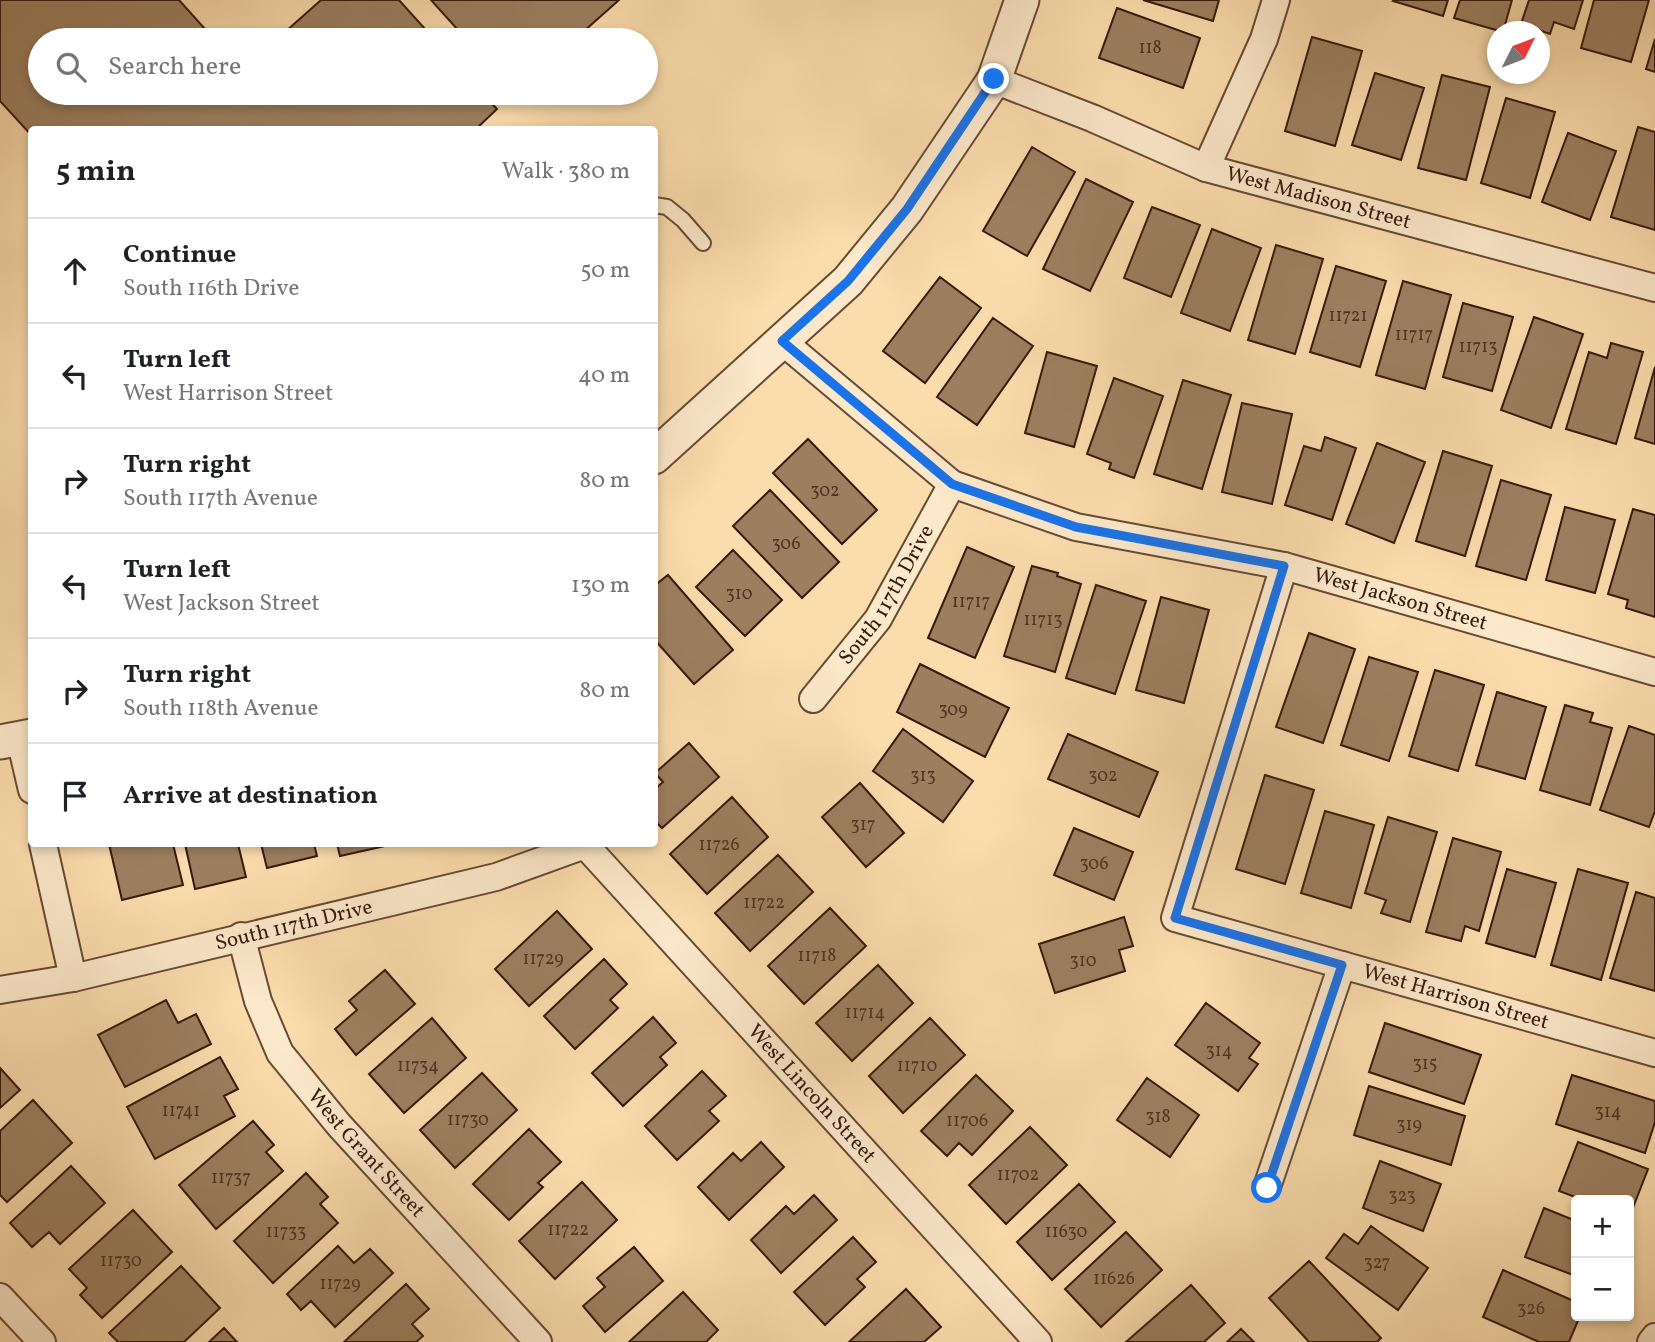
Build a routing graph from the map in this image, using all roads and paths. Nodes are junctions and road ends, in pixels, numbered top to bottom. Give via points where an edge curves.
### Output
1 (1022, 0) edge
2 (1276, 0) edge
3 (994, 79) junction
4 (1206, 168) junction
5 (658, 205) edge
6 (703, 243) dead end
7 (1655, 288) edge
8 (782, 341) junction
9 (658, 453) edge
10 (952, 484) junction
11 (1284, 566) junction
12 (1655, 672) edge
13 (813, 699) dead end
14 (17, 739) edge
15 (28, 776) edge
16 (44, 847) edge
17 (579, 847) edge
18 (587, 847) edge
19 (241, 936) junction
20 (1342, 965) junction
21 (73, 978) junction
22 (0, 990) edge
23 (1655, 1054) edge
24 (1267, 1188) dead end
25 (0, 1297) edge
26 (1655, 1337) edge
27 (42, 1342) edge
28 (538, 1342) edge
29 (1038, 1342) edge
30 (1651, 1342) edge

1 - 3 street
2 - 4 street via 1264,39
3 - 4 street, West Madison Street
3 - 8 street via 907,209 848,281
4 - 7 street, West Madison Street
5 - 6 lane via 667,206
8 - 9 street
8 - 10 street, West Jackson Street
10 - 11 street, West Jackson Street via 1076,527
10 - 13 street, South 117th Drive via 878,619
11 - 12 street, West Jackson Street
11 - 20 street, West Harrison Street via 1175,918
14 - 15 street
16 - 21 street
17 - 19 street, South 117th Drive via 496,877
18 - 29 street, West Lincoln Street
19 - 21 street, South 117th Drive
19 - 28 street, West Grant Street via 258,1001 281,1053 339,1125
20 - 23 street, West Harrison Street
20 - 24 street
21 - 22 street, South 117th Drive
25 - 27 street
26 - 30 street

